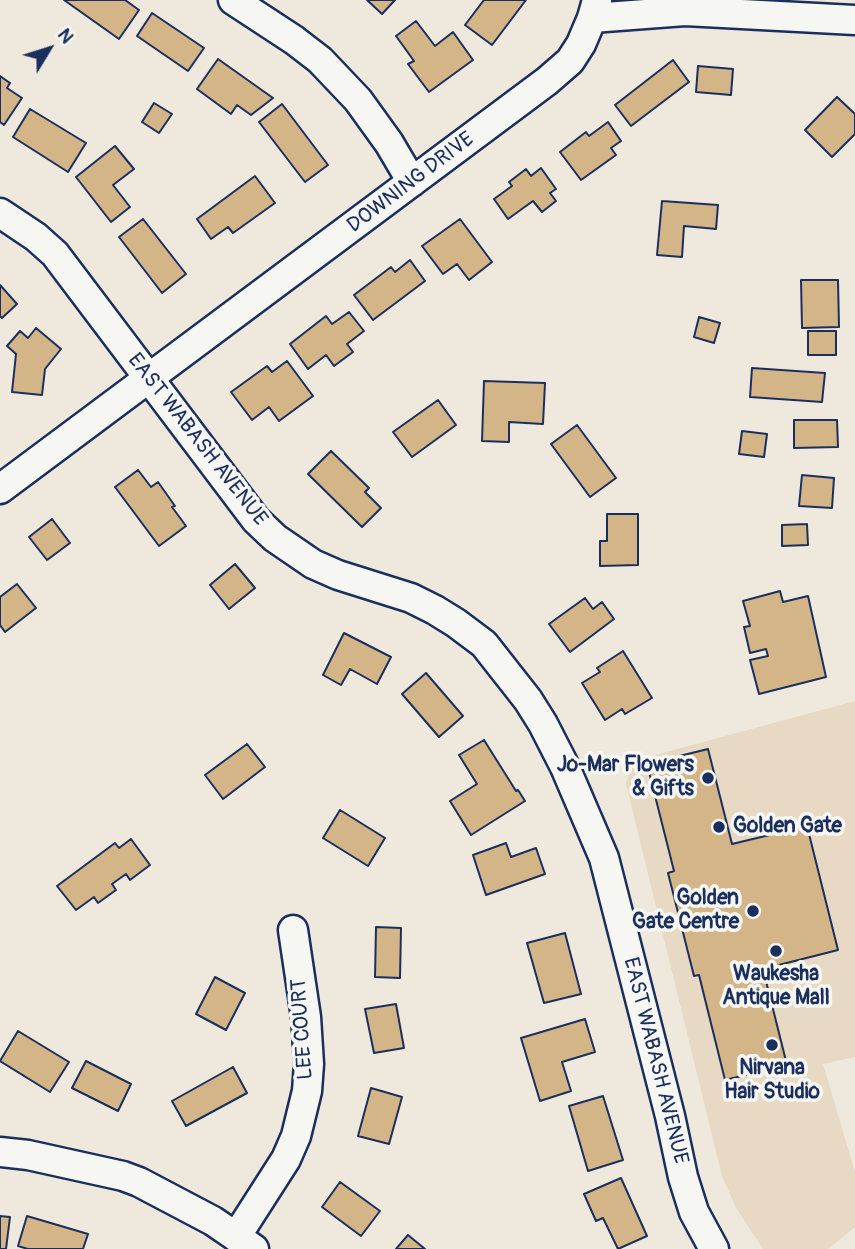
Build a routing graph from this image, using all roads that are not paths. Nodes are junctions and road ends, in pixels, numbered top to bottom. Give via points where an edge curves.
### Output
1 (233, 0) edge
2 (595, 9) edge
3 (855, 20) edge
4 (412, 182) junction
5 (0, 213) edge
6 (148, 379) junction
7 (0, 489) edge
8 (293, 930) dead end
9 (0, 1152) edge
10 (245, 1243) edge
11 (714, 1249) edge

1 - 4 street via 320,60 358,100
2 - 3 street, DOWNING DRIVE
2 - 4 street, DOWNING DRIVE via 570,61
4 - 6 street, DOWNING DRIVE
5 - 6 street, EAST WABASH AVENUE via 55,254
6 - 7 street, DOWNING DRIVE
6 - 11 street, EAST WABASH AVENUE via 240,502 275,538 313,564 411,598 456,623 484,644 533,708 565,767 604,858 683,1177 694,1212
8 - 10 street, LEE COURT via 306,1017 307,1091 296,1136
9 - 10 street via 139,1182

